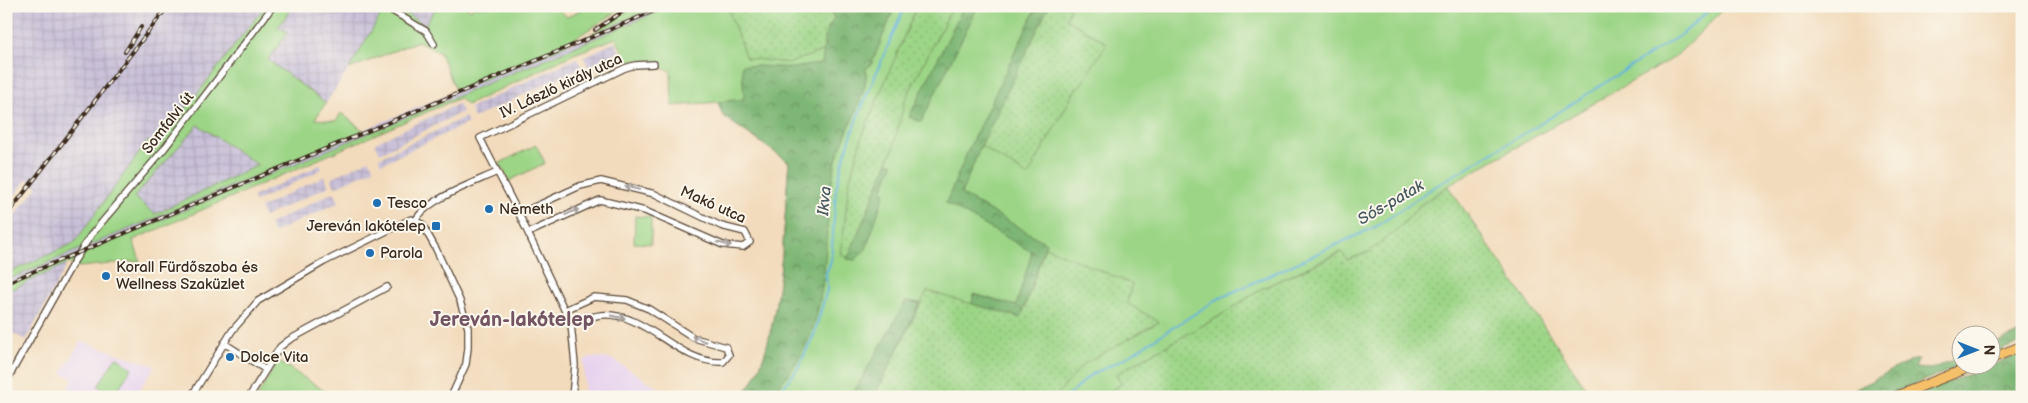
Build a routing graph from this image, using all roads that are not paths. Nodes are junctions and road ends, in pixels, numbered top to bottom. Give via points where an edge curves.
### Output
1 (273, 6) edge
2 (384, 6) edge
3 (434, 44) dead end
4 (654, 64) dead end
5 (497, 172) junction
6 (519, 214) junction
7 (416, 220) junction
8 (528, 233) junction
9 (387, 287) dead end
10 (565, 310) junction
11 (571, 324) junction
12 (224, 343) junction
13 (2022, 346) edge
14 (2000, 355) edge
15 (266, 370) junction
16 (1950, 375) edge
17 (6, 382) edge
18 (191, 397) edge
19 (249, 397) edge
20 (451, 397) edge
21 (572, 397) edge
22 (1894, 397) edge

1 - 17 street, Somfalvi út via 164,149 80,252
2 - 3 street via 426,31
4 - 5 street, IV. László király utca via 635,64 625,68 480,138
5 - 6 street
5 - 7 street via 432,204
6 - 8 street
8 -> 6 street, Makó utca via 600,200 645,211 723,244 742,247 750,242 745,232 721,226 666,198 601,181 580,186
7 - 12 street via 408,219 386,230 272,292 246,314
7 - 20 street via 422,224 436,249 460,301 468,328 466,364
8 - 10 street
9 - 15 street via 289,340 280,347
10 - 11 street
11 -> 10 street via 588,318 614,316 628,320 690,355 714,362 723,362 729,355 726,346 694,338 648,309 627,300 594,297
11 - 21 street via 575,365
12 - 15 street
12 - 18 street
13 - 14 main road
15 - 19 street
16 - 22 main road

